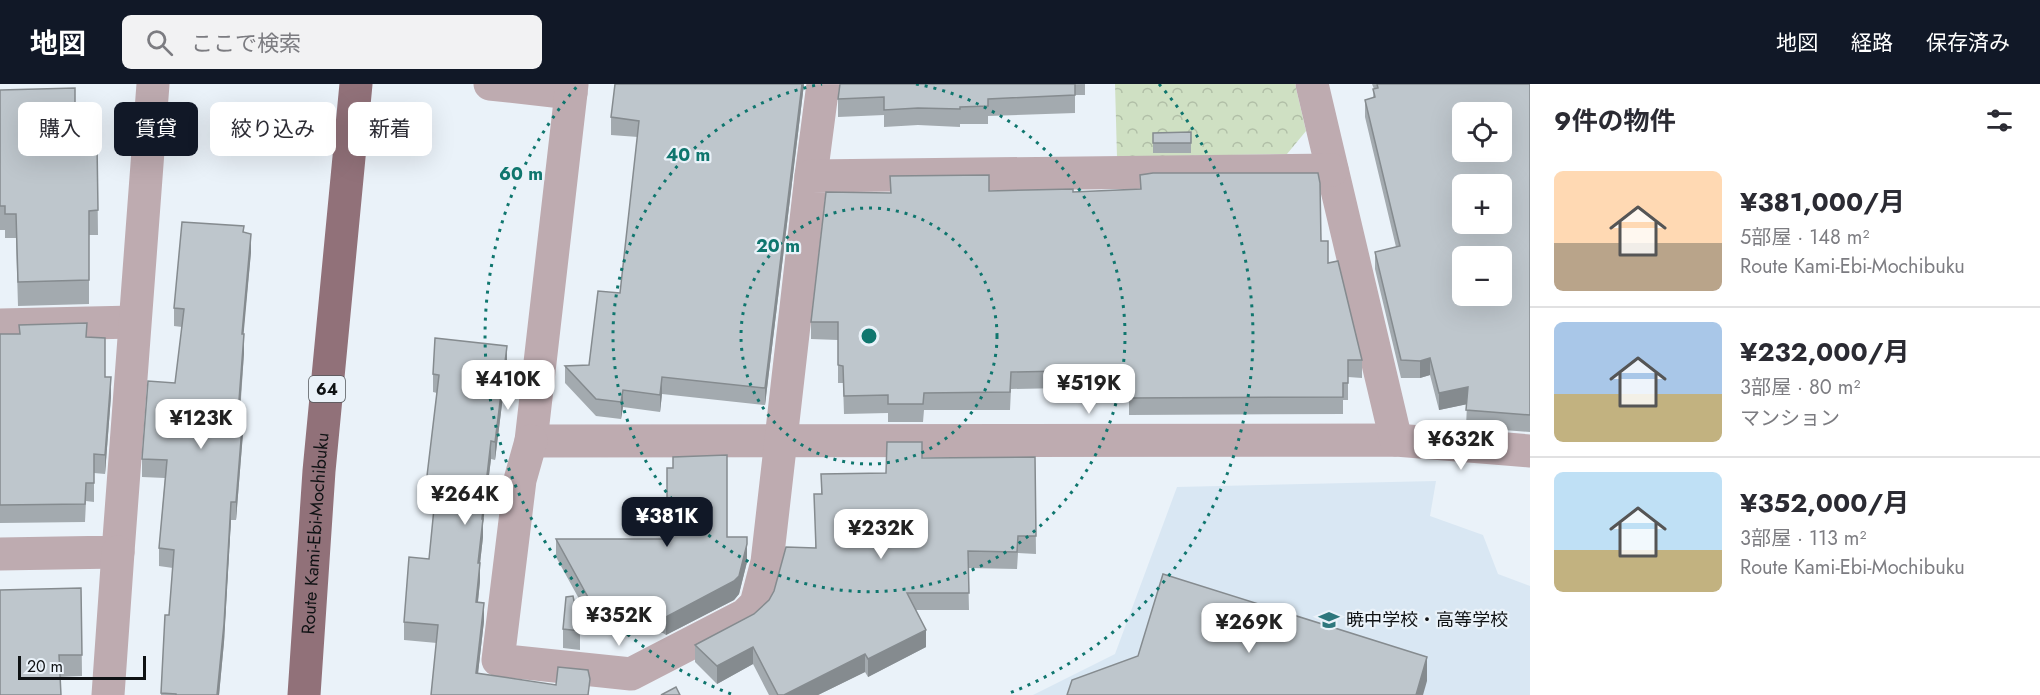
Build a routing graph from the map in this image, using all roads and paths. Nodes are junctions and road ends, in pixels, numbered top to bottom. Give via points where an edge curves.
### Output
1 (153, 84) edge
2 (356, 84) edge
3 (490, 84) edge
4 (823, 84) edge
5 (1312, 84) edge
6 (571, 89) edge
7 (1332, 170) junction
8 (811, 176) junction
9 (135, 322) junction
10 (0, 325) edge
11 (783, 440) junction
12 (1396, 440) junction
13 (531, 441) junction
14 (1530, 451) edge
15 (118, 552) junction
16 (0, 554) edge
17 (108, 695) edge
18 (304, 695) edge

1 - 9 street
2 - 18 main road, Route Kami-Ebi-Mochibuku / 64 via 319,471
3 - 6 street
4 - 8 street
5 - 7 street
6 - 13 street
7 - 8 street
7 - 12 street
8 - 11 street
9 - 10 street
9 - 15 street
11 - 12 street
11 - 13 street
11 - 13 street via 767,562 756,604 745,615 631,674 498,660 520,480
12 - 14 street
15 - 16 street
15 - 17 street

